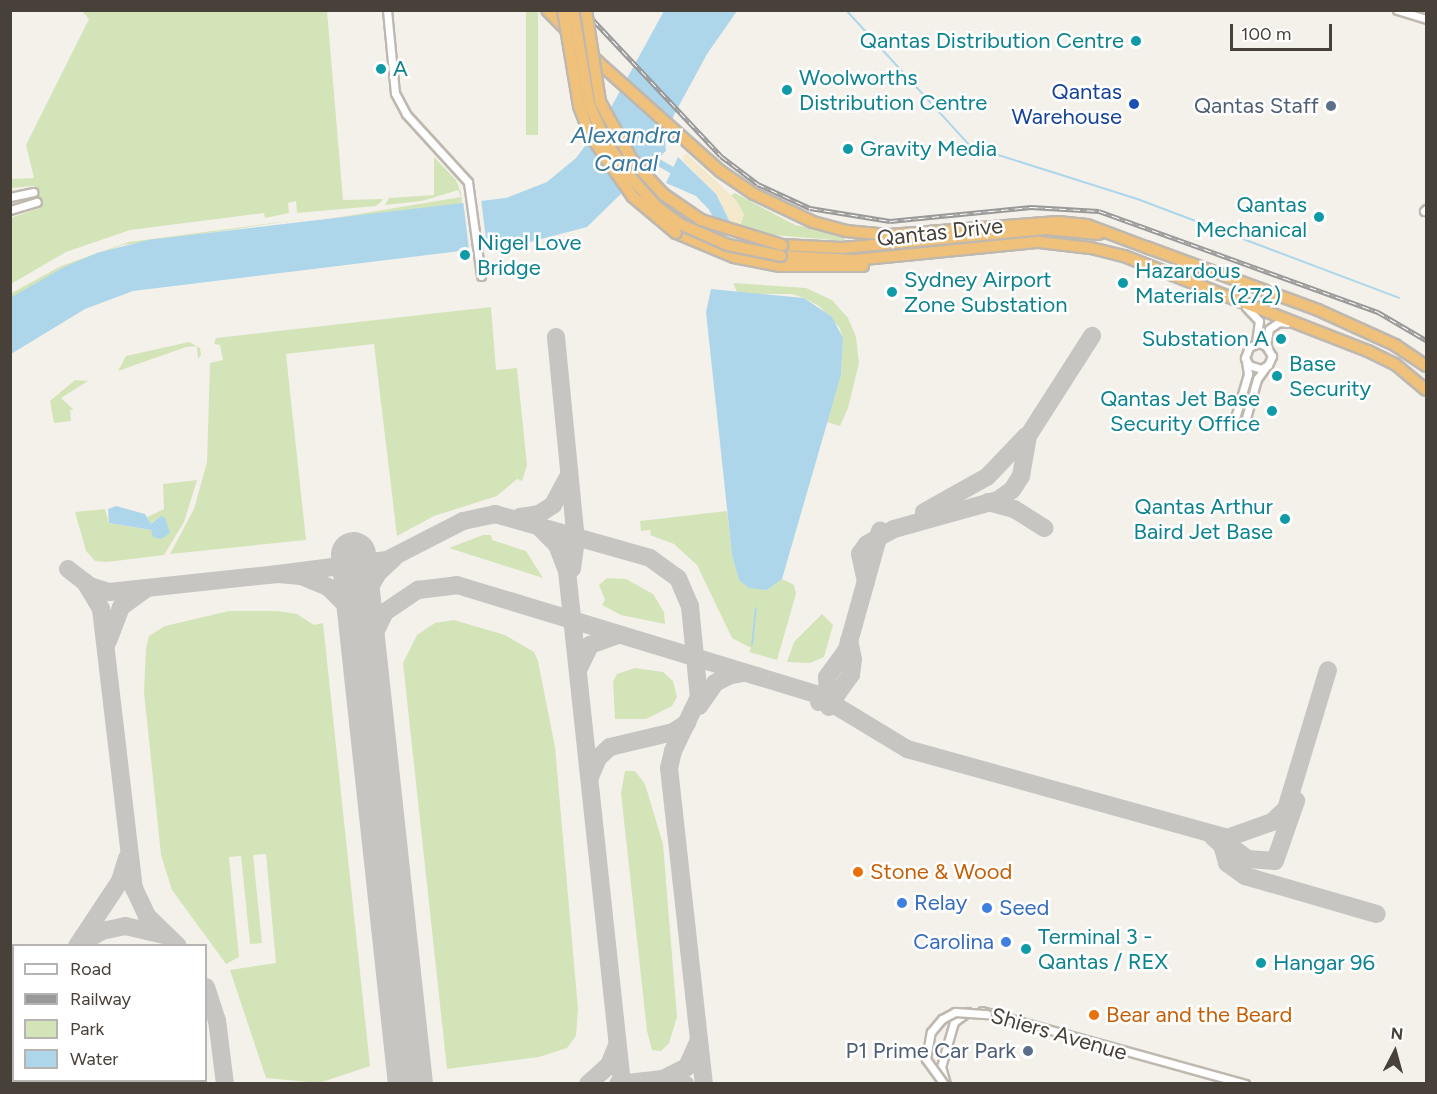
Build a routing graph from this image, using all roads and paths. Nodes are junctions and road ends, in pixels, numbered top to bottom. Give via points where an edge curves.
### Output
1 (387, 10) edge
2 (548, 10) edge
3 (563, 10) edge
4 (573, 10) edge
5 (586, 10) edge
6 (1397, 10) edge
7 (1426, 19) edge
8 (33, 192) dead end
9 (10, 197) edge
10 (37, 202) dead end
11 (10, 210) edge
12 (1152, 249) junction
13 (781, 256) junction
14 (481, 276) dead end
15 (1231, 298) junction
16 (1303, 326) junction
17 (1256, 343) junction
18 (1266, 346) junction
19 (1246, 362) junction
20 (1426, 366) edge
21 (1265, 368) junction
22 (1426, 390) edge
23 (945, 1083) edge
24 (1233, 1083) edge
25 (1245, 1083) edge

1 - 14 street via 397,98 406,114 465,176 472,199
2 - 12 highway via 681,139 754,194 813,222 846,231 908,235 1058,222 1087,225
3 - 13 highway, bridge via 585,122 610,168 633,197 663,224 696,243 734,257
4 - 13 highway, Qantas Drive, bridge via 584,87 595,121 634,182 668,216 696,232 728,245
5 - 13 highway, Qantas Drive, bridge via 600,102 632,160 663,194 701,220
6 - 7 street
8 - 9 street
10 - 11 street
12 - 13 highway, Qantas Drive via 1102,234 1046,229
12 - 20 highway, Qantas Drive via 1318,310 1395,345
13 - 15 highway, Qantas Drive via 854,260 1039,242 1124,256
15 - 16 highway, Qantas Drive
15 - 17 street via 1258,319 1260,333
16 - 18 street via 1280,322 1272,325
16 - 22 highway, Qantas Drive via 1386,360
17 - 18 street
17 - 19 street via 1246,352
18 - 21 street via 1272,359
19 - 21 street via 1252,368
19 - 21 street via 1248,374 1237,413 1247,415 1258,376
23 - 24 street, Shiers Avenue, bridge via 932,1071 926,1051 931,1032 945,1017 968,1010
23 - 25 street, Shiers Avenue via 941,1067 956,1020 969,1012 993,1012

